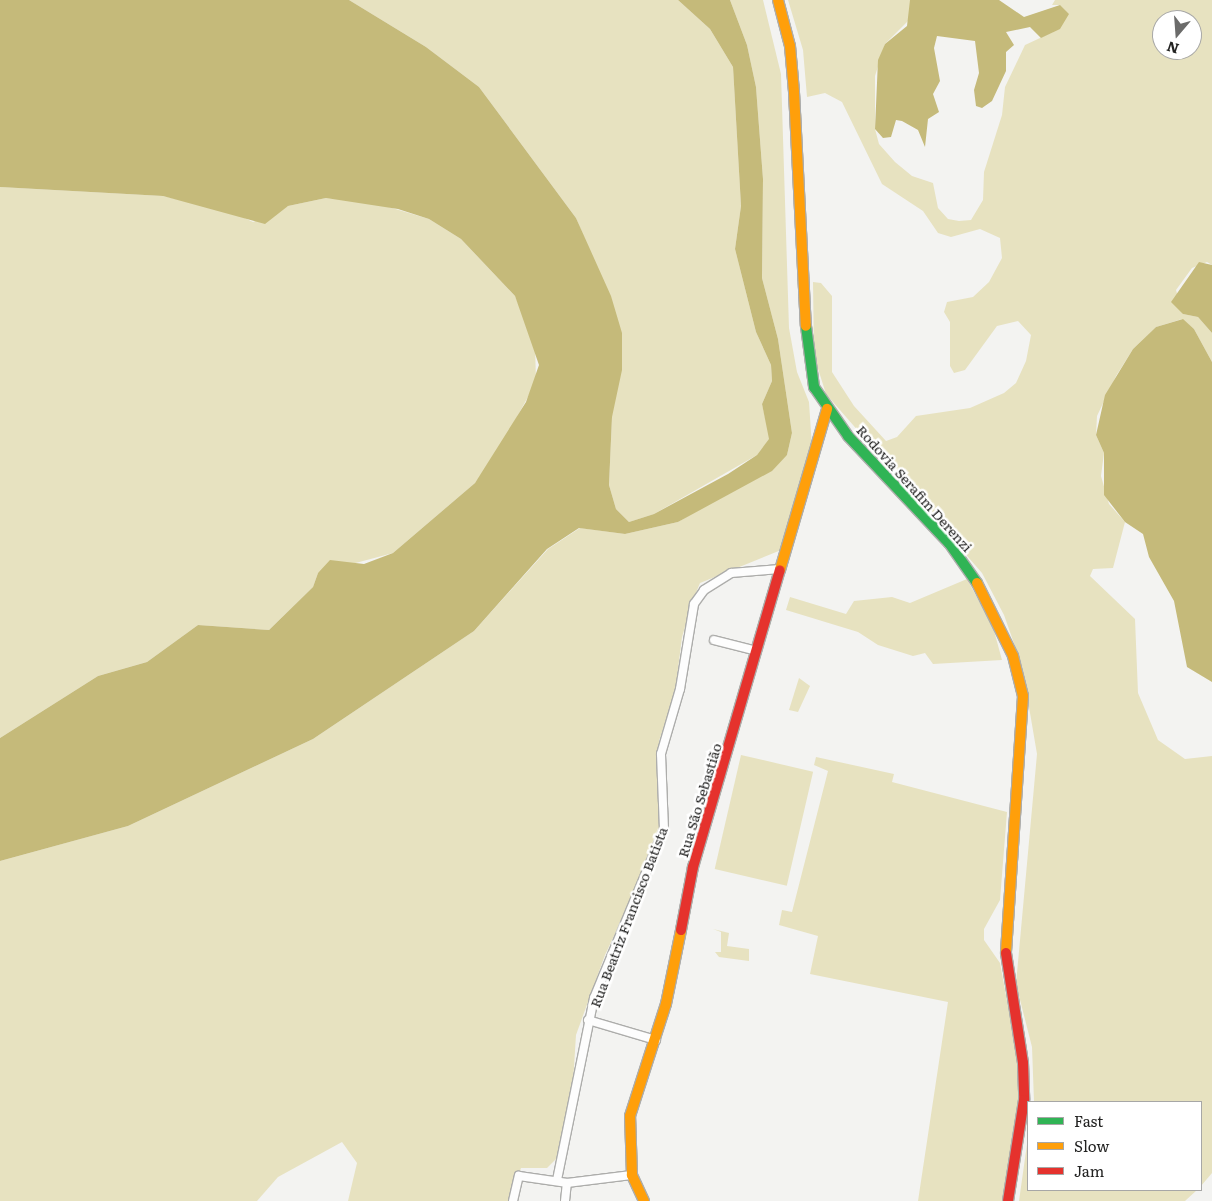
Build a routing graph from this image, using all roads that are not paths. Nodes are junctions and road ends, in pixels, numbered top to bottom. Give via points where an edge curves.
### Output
1 (778, 0) edge
2 (827, 409) junction
3 (780, 569) junction
4 (714, 640) dead end
5 (757, 651) junction
6 (588, 1020) junction
7 (656, 1040) junction
8 (632, 1175) junction
9 (557, 1180) junction
10 (567, 1183) junction
11 (513, 1201) edge
12 (565, 1201) edge
13 (644, 1201) edge
14 (1008, 1201) edge

1 - 2 main road, Rodovia Serafim Derenzi via 790,46 794,92 808,364
2 - 3 main road, Rua São Sebastião
2 - 14 main road, Rodovia Serafim Derenzi via 949,542 974,576 1013,656 1023,696 1023,745 1006,959 1023,1063 1024,1100
3 - 5 main road, Rua São Sebastião
3 - 6 street, Rua Beatriz Francisco Batista via 732,573 704,590 694,604 680,689 661,754 664,829
4 - 5 street
5 - 7 main road, Rua São Sebastião via 693,867
6 - 7 street
6 - 9 street, Rua Beatriz Francisco Batista
7 - 8 main road, Rua São Sebastião via 630,1116
8 - 10 street
8 - 13 main road, Rua São Sebastião
9 - 10 street
9 - 11 street via 519,1176 515,1180
10 - 12 street

